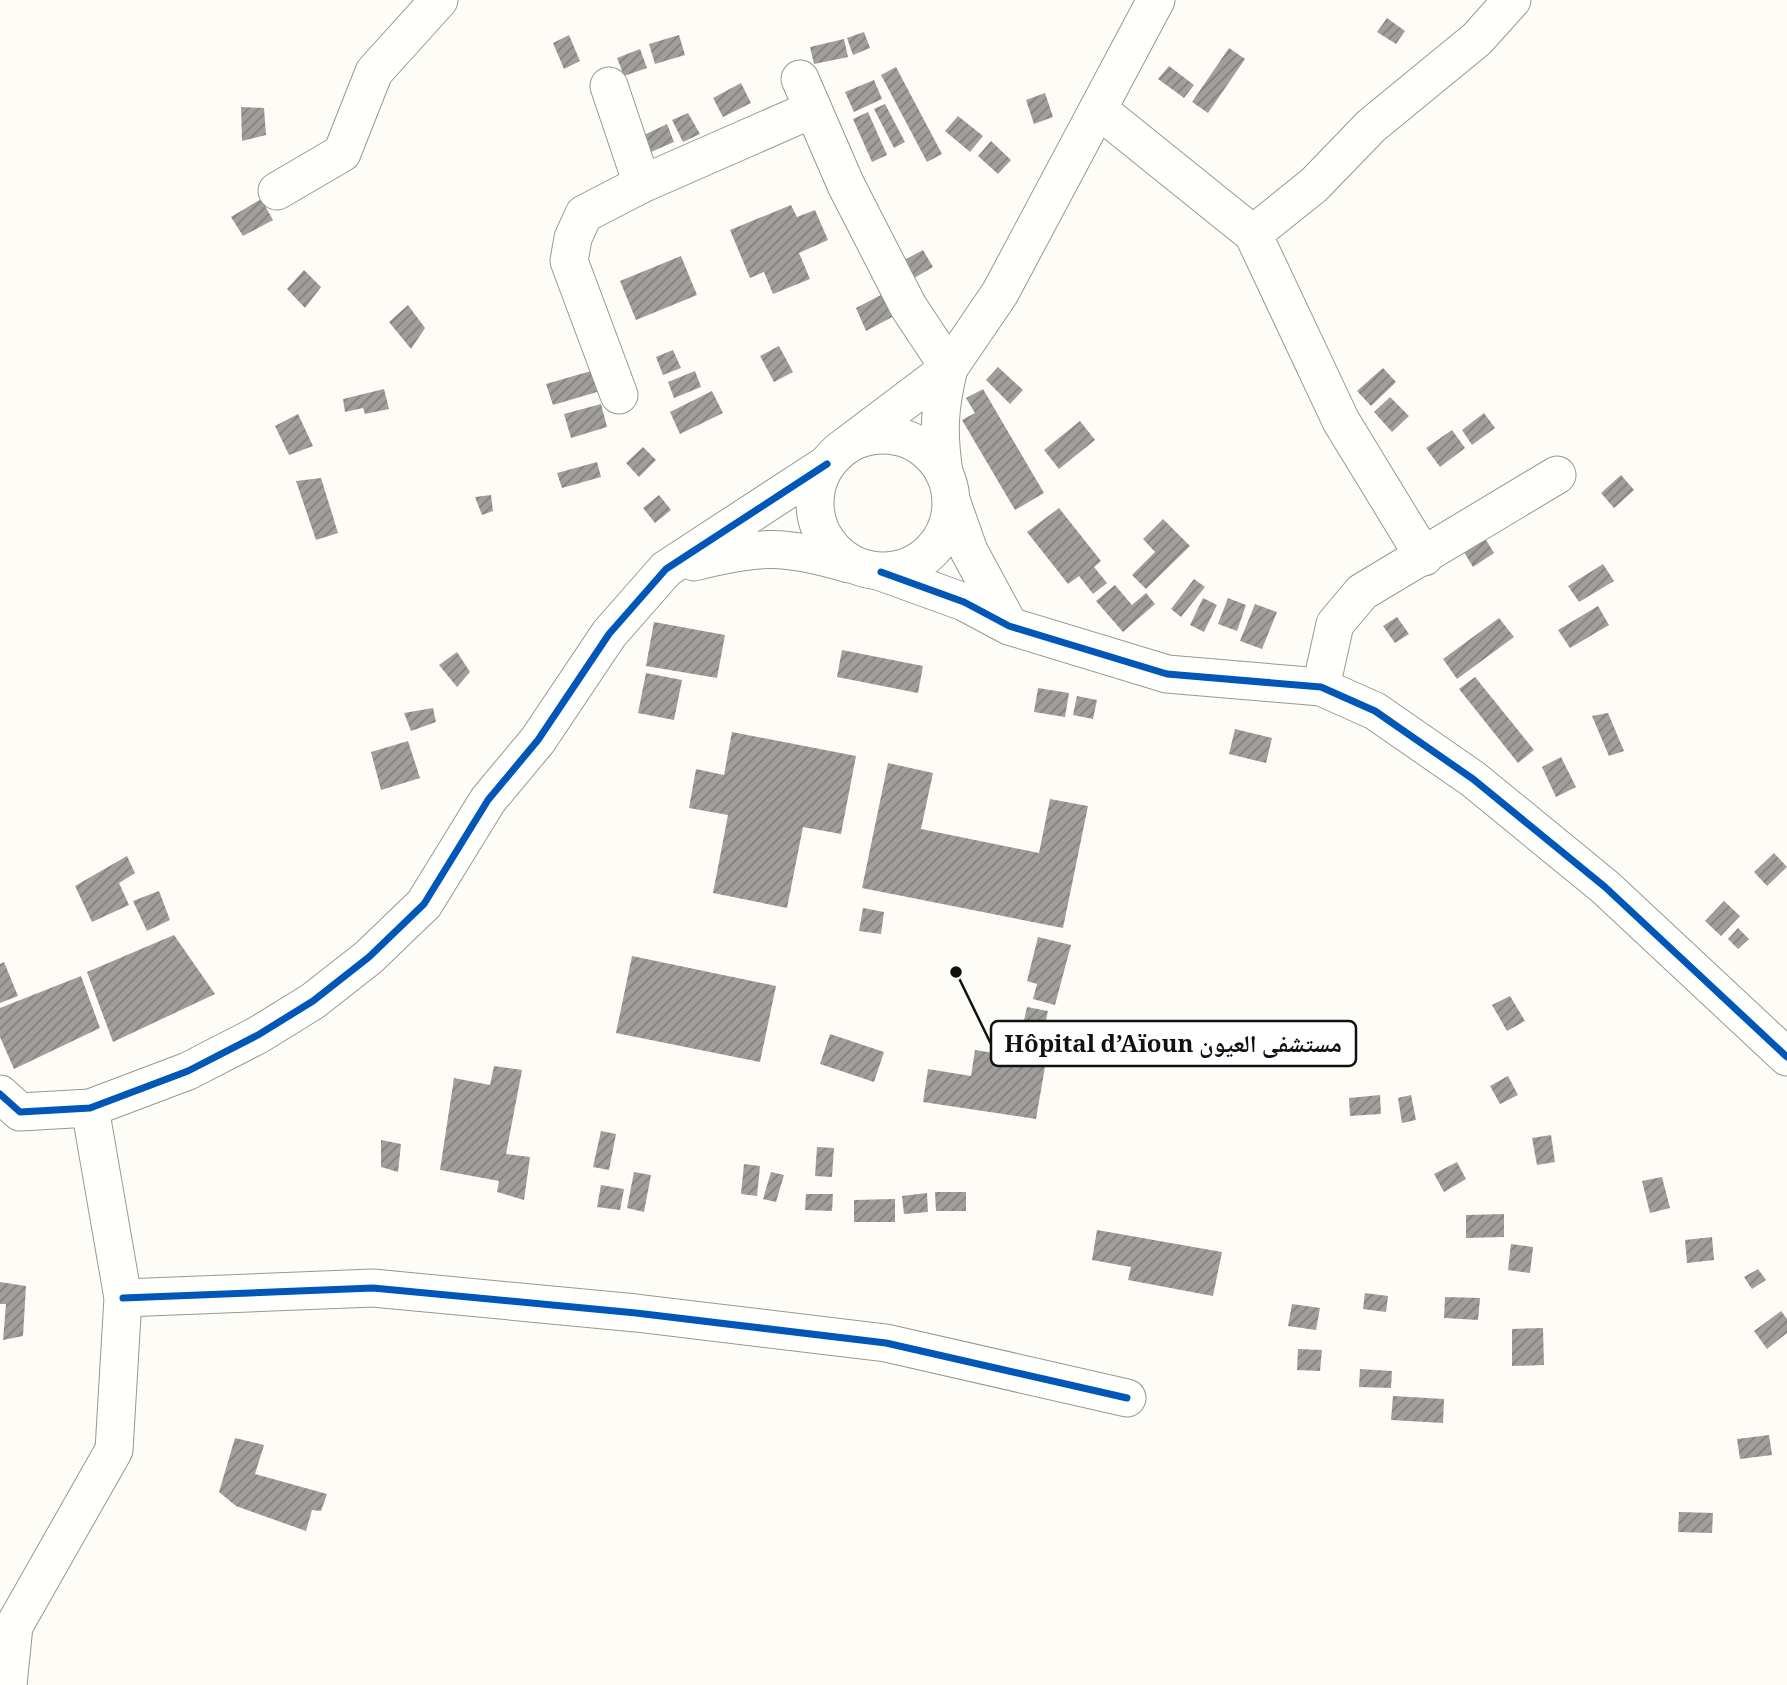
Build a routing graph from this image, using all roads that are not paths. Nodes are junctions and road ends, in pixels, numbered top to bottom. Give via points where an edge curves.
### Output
1 (439, 0) edge
2 (1156, 0) edge
3 (1513, 0) edge
4 (609, 86) dead end
5 (1099, 110) junction
6 (642, 184) junction
7 (277, 191) dead end
8 (1253, 234) junction
9 (949, 368) junction
10 (619, 395) dead end
11 (837, 455) junction
12 (1557, 475) dead end
13 (948, 487) junction
14 (1424, 557) junction
15 (867, 568) junction
16 (666, 569) junction
17 (1009, 626) junction
18 (1321, 687) junction
19 (1787, 1057) edge
20 (0, 1094) edge
21 (90, 1108) junction
22 (123, 1298) junction
23 (1127, 1398) dead end
24 (8, 1685) edge

1 - 7 street via 374,72 342,153
2 - 5 street
3 - 8 street via 1477,39 1371,126 1314,185
4 - 6 street
5 - 8 street
5 - 9 street via 1000,293
6 - 9 street via 807,94 846,186 908,306
6 - 10 street via 584,214 569,261
8 - 14 street via 1341,421
9 - 11 street
9 - 13 street via 938,435
11 - 13 street via 876,435 907,439 933,457
11 - 15 street via 815,491 816,521 830,547
11 - 16 street
12 - 14 street
13 - 15 street via 947,528 932,551 909,567
13 - 17 street via 969,551
14 - 18 street via 1362,592 1335,624
15 - 16 street via 801,550 759,548
15 - 17 street via 964,602
16 - 21 street via 610,634 538,740 488,800 424,904 369,957 313,1001 258,1035 188,1070
17 - 18 street via 1167,674
18 - 19 street via 1375,711 1473,779 1605,887
20 - 21 street via 20,1112
21 - 22 street
22 - 23 street via 373,1288 636,1313 887,1343
22 - 24 street via 114,1450 14,1626

